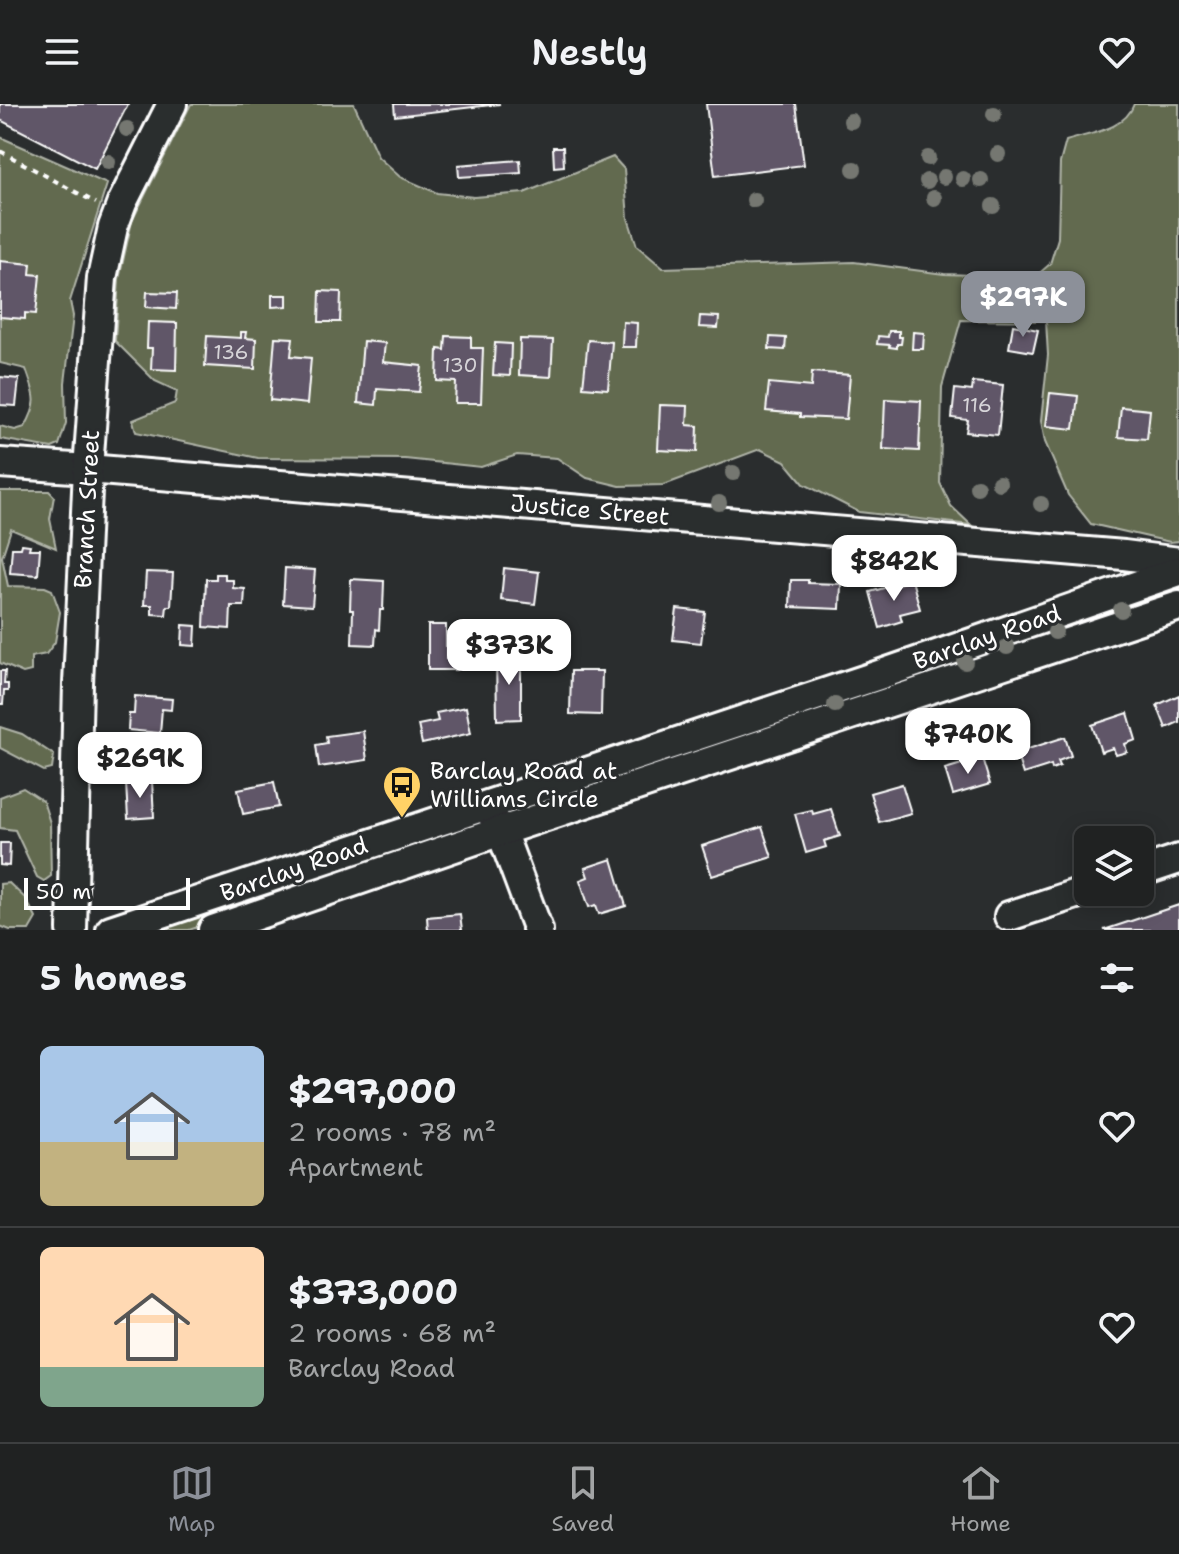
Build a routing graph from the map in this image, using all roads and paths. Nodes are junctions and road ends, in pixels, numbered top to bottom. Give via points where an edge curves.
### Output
1 (172, 104) edge
2 (0, 151) edge
3 (118, 213) junction
4 (0, 463) edge
5 (88, 469) junction
6 (1179, 562) edge
7 (1179, 571) edge
8 (1179, 606) edge
9 (795, 703) junction
10 (805, 730) junction
11 (485, 804) junction
12 (501, 831) junction
13 (1179, 859) edge
14 (1154, 867) edge
15 (1074, 895) edge
16 (1009, 916) dead end
17 (72, 930) edge
18 (111, 930) edge
19 (213, 930) edge
20 (538, 930) edge

1 - 3 street, Branch Street
2 - 3 path
3 - 5 street, Branch Street via 102,278
4 - 5 street, Justice Street
5 - 6 street, Justice Street
5 - 17 street, Branch Street
7 - 9 street, Barclay Road
8 - 10 street, Barclay Road
9 - 10 street
9 - 11 street, Barclay Road
10 - 12 street, Barclay Road
11 - 12 street
11 - 18 street, Barclay Road
12 - 19 street, Barclay Road
12 - 20 street
13 - 14 street
15 - 16 street

